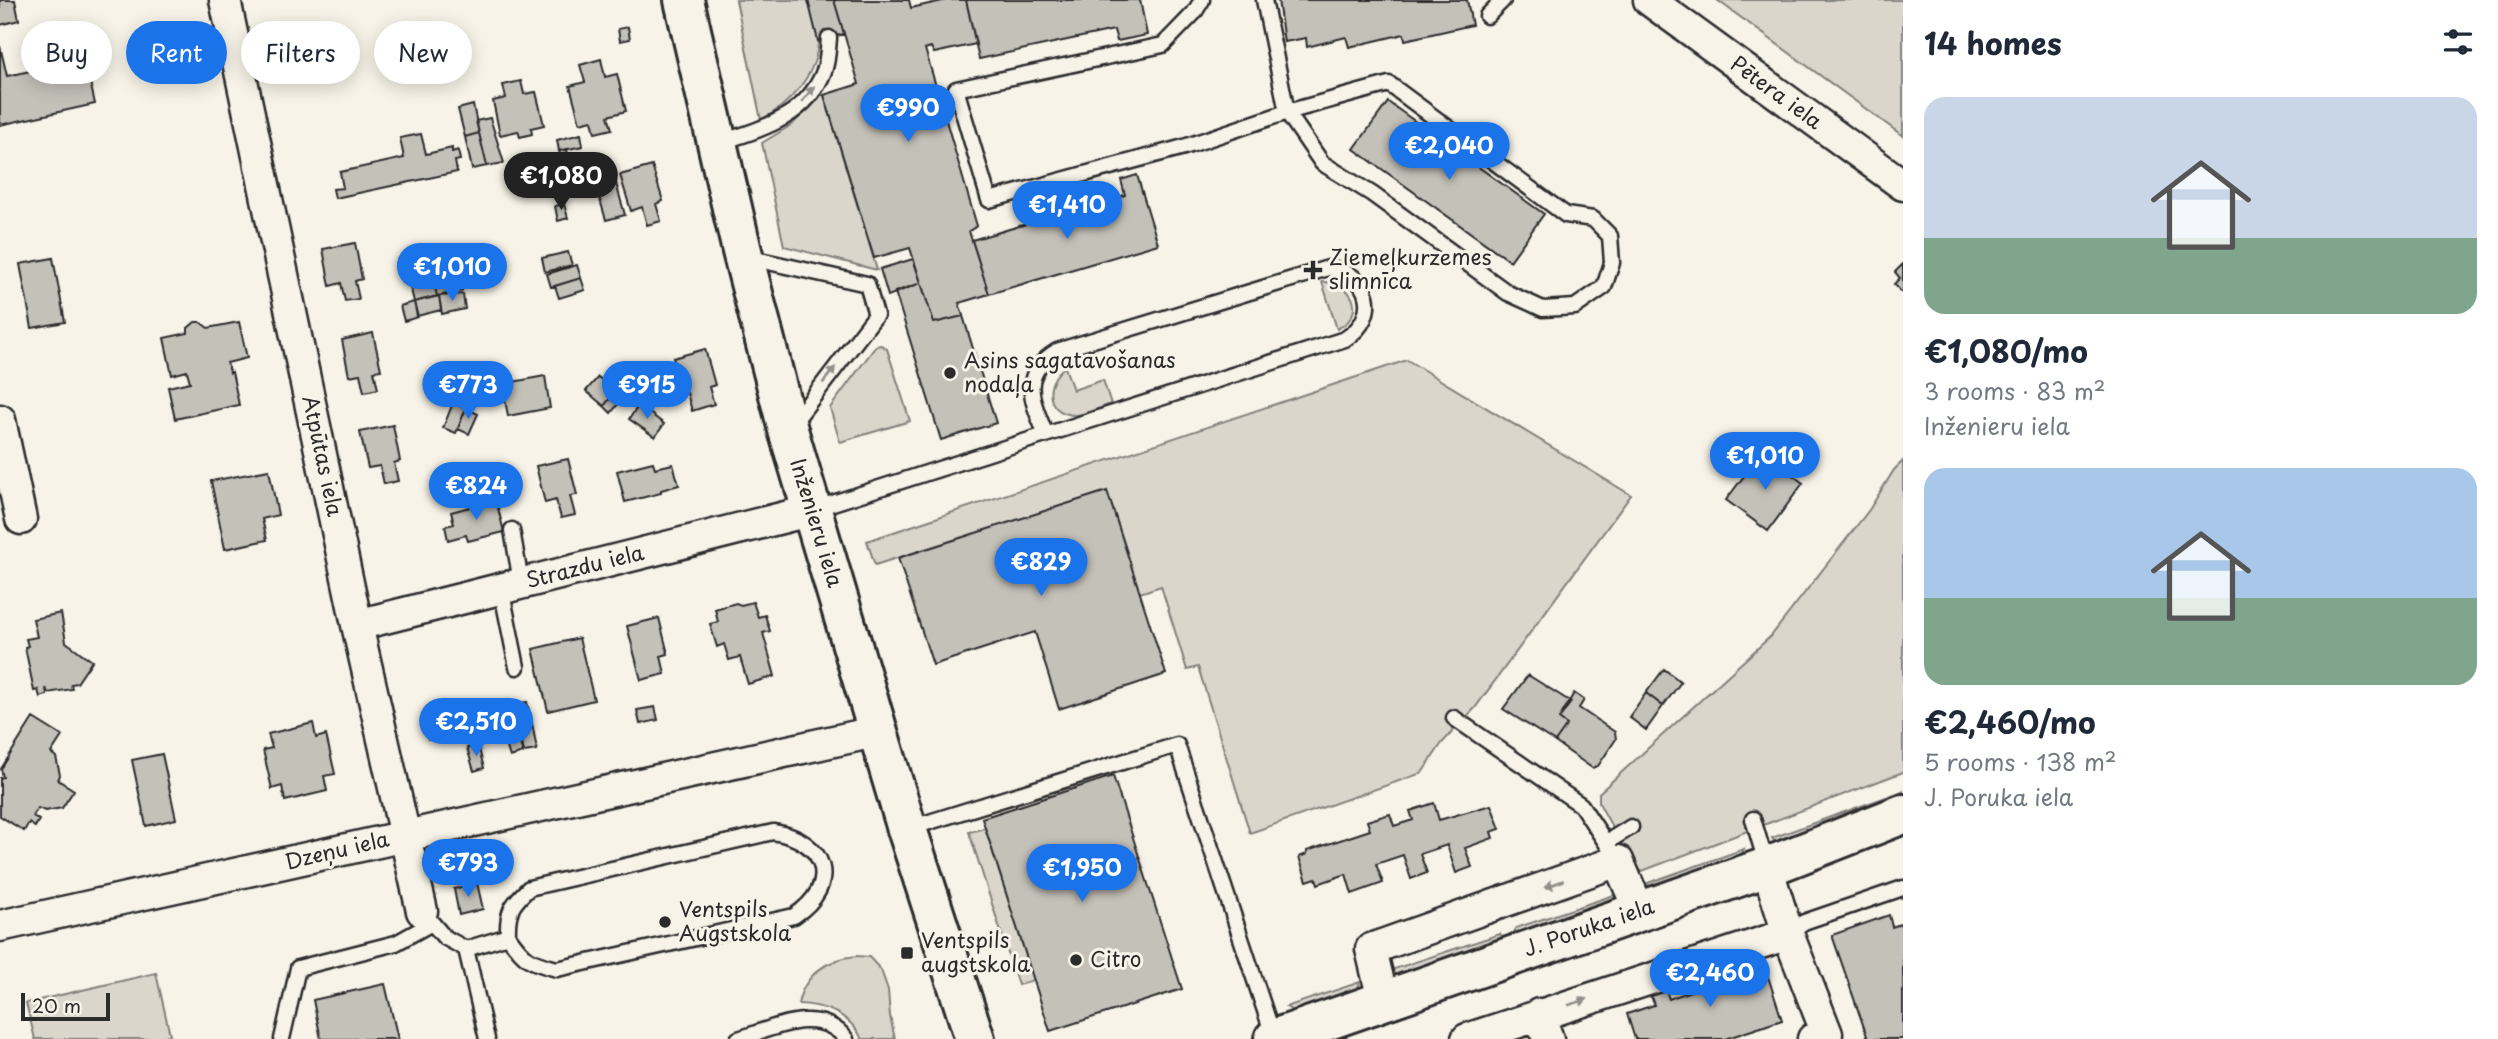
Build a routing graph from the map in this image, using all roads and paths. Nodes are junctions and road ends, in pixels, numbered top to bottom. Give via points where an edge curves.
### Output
1 (225, 0) edge
2 (684, 0) edge
3 (1202, 0) edge
4 (1264, 0) edge
5 (1503, 0) edge
6 (1649, 0) edge
7 (1486, 16) dead end
8 (830, 38) dead end
9 (1287, 112) junction
10 (717, 143) junction
11 (1903, 185) edge
12 (744, 257) junction
13 (0, 420) edge
14 (788, 430) junction
15 (1046, 435) junction
16 (813, 510) junction
17 (21, 519) dead end
18 (512, 530) dead end
19 (511, 585) junction
20 (357, 625) junction
21 (517, 667) dead end
22 (1454, 718) dead end
23 (878, 731) junction
24 (1903, 814) edge
25 (1753, 819) dead end
26 (1631, 827) dead end
27 (908, 829) junction
28 (404, 836) junction
29 (1612, 851) junction
30 (1767, 867) junction
31 (1903, 888) edge
32 (1639, 910) junction
33 (427, 917) junction
34 (0, 926) edge
35 (1788, 934) junction
36 (508, 936) junction
37 (466, 949) junction
38 (1383, 1000) junction
39 (1543, 1027) edge
40 (1826, 1037) edge
41 (282, 1039) edge
42 (486, 1039) edge
43 (738, 1039) edge
44 (846, 1039) edge
45 (975, 1039) edge
46 (1274, 1039) edge
47 (1467, 1039) edge

1 - 20 street, Atpūtas iela
2 - 10 street, Inženieru iela
3 - 9 lane via 1163,45 956,89 989,200 1184,147
4 - 9 lane
5 - 7 lane
6 - 11 street, Pētera iela
10 -> 8 lane via 785,119 824,71
9 - 9 lane via 1322,163 1508,293 1543,309 1575,307 1604,287 1612,263 1610,236 1593,219 1566,215 1389,84
10 - 12 street, Inženieru iela
12 - 14 street, Inženieru iela
14 -> 12 lane via 876,315 867,284
13 - 17 street
14 - 16 street, Inženieru iela
15 - 15 lane via 1345,339 1362,326 1366,294 1351,274 1328,268 1057,351 1043,359 1031,383 1032,402
15 - 16 lane
16 - 19 street, Strazdu iela
16 - 23 street, Inženieru iela
18 - 19 lane
19 - 20 street, Strazdu iela
19 - 21 lane
20 - 28 street, Atpūtas iela
22 - 29 lane via 1581,805
23 - 27 street, Inženieru iela
23 - 28 street, Dzeņu iela
24 - 30 street, J. Poruka iela
25 - 30 lane
26 - 29 lane
27 - 45 street, Inženieru iela
27 - 46 lane via 1177,745
28 - 33 street, Atpūtas iela
28 - 34 street, Dzeņu iela
29 - 32 street
29 -> 38 street via 1371,949
30 - 32 street, J. Poruka iela
30 - 35 street
31 - 35 lane via 1804,922
32 - 38 street, J. Poruka iela
33 - 37 lane via 443,937
33 - 41 lane via 396,943 298,968
39 -> 35 street
35 - 40 street
36 - 36 lane via 507,916 529,888 773,832 806,842 818,856 822,873 821,887 811,905 794,916 557,969 533,963
36 - 37 lane
37 - 42 lane
38 - 46 street, J. Poruka iela
39 - 47 street
43 - 44 lane via 808,1020 824,1021

